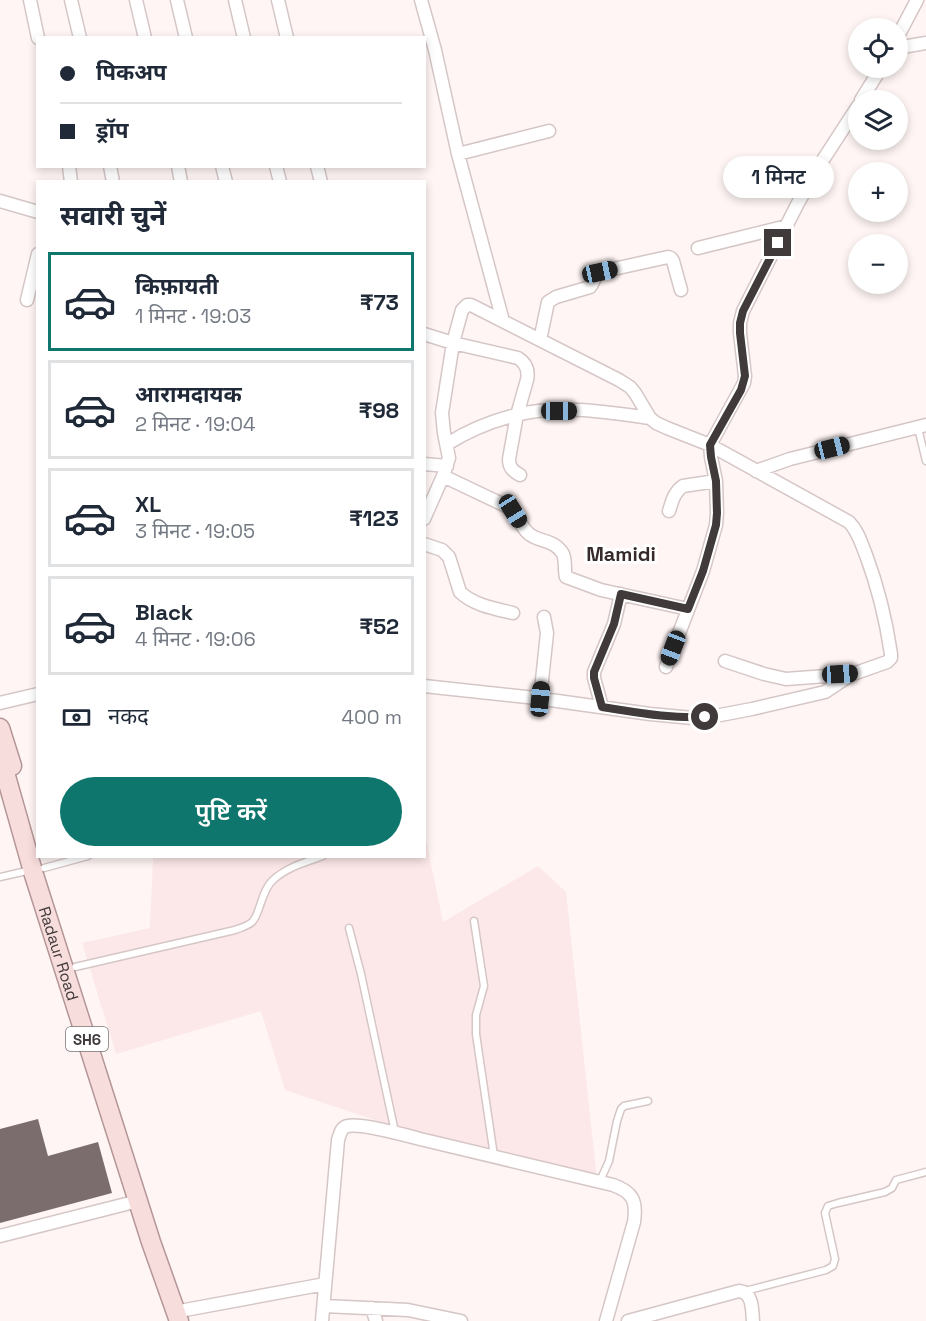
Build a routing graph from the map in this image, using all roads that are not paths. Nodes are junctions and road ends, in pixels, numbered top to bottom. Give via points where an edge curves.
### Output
1 (30, 0) edge
2 (71, 0) edge
3 (136, 0) edge
4 (177, 0) edge
5 (235, 0) edge
6 (278, 0) edge
7 (422, 0) edge
8 (917, 0) edge
9 (908, 18) edge
10 (39, 36) edge
11 (80, 36) edge
12 (145, 36) edge
13 (186, 36) edge
14 (244, 36) edge
15 (286, 36) edge
16 (926, 43) edge
17 (908, 46) edge
18 (848, 121) edge
19 (549, 131) dead end
20 (458, 154) junction
21 (0, 201) edge
22 (36, 211) edge
23 (787, 226) junction
24 (698, 248) dead end
25 (36, 262) edge
26 (681, 290) dead end
27 (27, 300) dead end
28 (503, 321) junction
29 (426, 335) edge
30 (540, 340) junction
31 (453, 343) junction
32 (517, 415) junction
33 (650, 418) junction
34 (922, 427) edge
35 (447, 444) junction
36 (710, 445) junction
37 (926, 461) edge
38 (426, 465) edge
39 (445, 471) junction
40 (756, 471) junction
41 (520, 475) dead end
42 (716, 481) junction
43 (669, 511) dead end
44 (426, 514) edge
45 (426, 545) edge
46 (621, 594) junction
47 (688, 609) junction
48 (513, 613) dead end
49 (544, 617) dead end
50 (725, 661) dead end
51 (666, 667) dead end
52 (853, 674) junction
53 (426, 686) edge
54 (36, 694) edge
55 (540, 699) junction
56 (0, 703) edge
57 (602, 707) junction
58 (0, 728) edge
59 (0, 758) edge
60 (36, 841) edge
61 (36, 857) edge
62 (77, 858) edge
63 (317, 858) edge
64 (39, 865) edge
65 (0, 878) edge
66 (474, 921) dead end
67 (349, 928) dead end
68 (75, 966) junction
69 (648, 1101) dead end
70 (395, 1133) junction
71 (495, 1157) junction
72 (926, 1172) edge
73 (600, 1182) junction
74 (138, 1201) junction
75 (0, 1236) edge
76 (325, 1284) junction
77 (744, 1291) junction
78 (324, 1306) junction
79 (372, 1308) junction
80 (184, 1317) edge
81 (322, 1321) edge
82 (376, 1321) edge
83 (461, 1321) edge
84 (606, 1321) edge
85 (629, 1321) edge
86 (753, 1321) edge

1 - 10 street
2 - 11 street
3 - 12 street
4 - 13 street
5 - 14 street
6 - 15 street
7 - 20 street
8 - 9 street
16 - 17 street
18 - 23 street
19 - 20 street
20 - 28 street
21 - 22 street
23 - 24 street
23 - 36 street via 743,311 740,333 744,383
25 - 27 street
26 - 30 street via 673,261 668,257 600,272 590,287 548,302
28 - 30 street
28 - 31 street via 467,305
29 - 31 street
30 - 33 street via 630,387
31 - 32 street via 518,358 525,364 528,375
31 - 35 street via 442,413
32 - 33 street via 597,411
32 - 35 street
32 - 41 street via 509,464
33 - 36 street
34 - 37 lane
34 - 40 street
35 - 39 street via 449,458
36 - 40 street
36 - 42 street
38 - 39 street
39 - 44 street
39 - 46 street via 513,511 529,534 557,546 566,577
40 - 52 street via 849,522 857,531 883,609 891,658 887,663
42 - 43 street via 682,486
42 - 47 street via 716,525
45 - 48 street via 446,552 464,596
46 - 47 street
46 - 57 street via 614,624 594,672
47 - 51 street
49 - 55 street via 547,633
50 - 52 street via 786,679
52 - 57 street via 825,692 715,716 693,718
53 - 55 street
54 - 56 street
55 - 57 street
58 - 60 main road
59 - 61 main road, Radaur Road / SH6
62 - 64 lane
63 - 68 lane via 273,880 252,922 235,930
64 - 65 lane
64 - 68 main road, Radaur Road / SH6
64 - 74 main road, Radaur Road / SH6
66 - 71 lane via 484,986 476,1034
67 - 70 lane
68 - 80 main road, Radaur Road / SH6
69 - 73 lane via 621,1110
70 - 71 street
70 - 76 street via 357,1125 344,1127 340,1132
71 - 73 street
72 - 77 lane via 896,1180 885,1192 828,1206 825,1213 835,1259 833,1266
73 - 84 street via 623,1188 635,1201 636,1209
74 - 75 street
74 - 80 main road, Radaur Road / SH6
76 - 78 street
76 - 80 street
77 - 85 street
77 - 86 street via 750,1300
78 - 79 street
78 - 81 street
79 - 82 street
79 - 83 street via 415,1311

